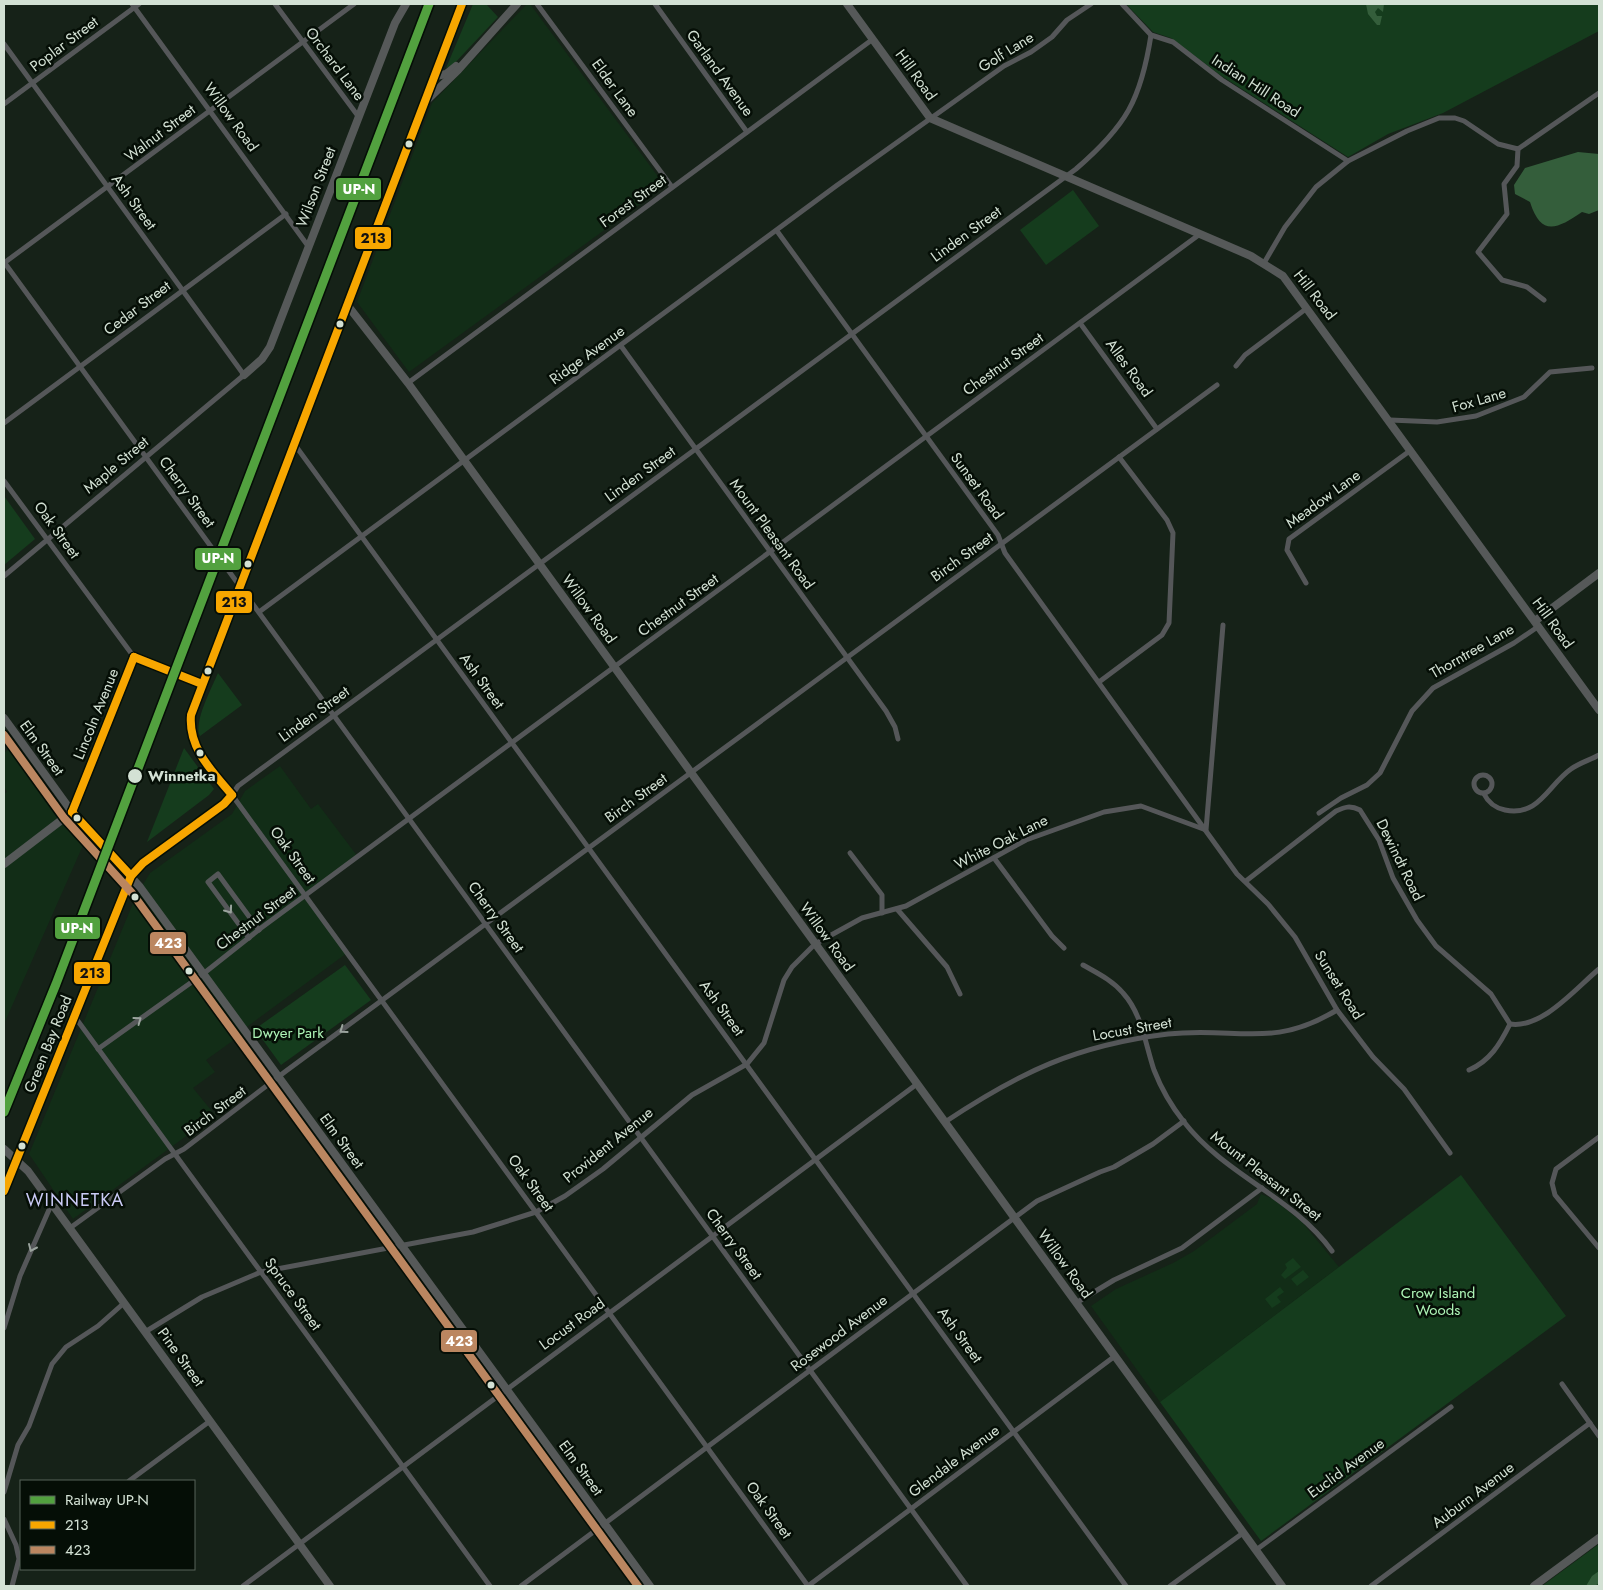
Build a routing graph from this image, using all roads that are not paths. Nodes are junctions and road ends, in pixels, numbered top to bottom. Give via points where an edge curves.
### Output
1 (275, 4) edge
2 (354, 4) edge
3 (406, 4) edge
4 (462, 4) edge
5 (518, 4) edge
6 (537, 4) edge
7 (655, 4) edge
8 (847, 4) edge
9 (1091, 4) edge
10 (1122, 4) edge
11 (135, 5) edge
12 (1151, 35) junction
13 (873, 39) junction
14 (303, 42) junction
15 (4, 44) edge
16 (478, 47) junction
17 (436, 76) junction
18 (32, 84) junction
19 (1599, 93) edge
20 (427, 100) junction
21 (4, 104) edge
22 (210, 111) junction
23 (358, 116) junction
24 (930, 118) junction
25 (747, 132) junction
26 (1518, 150) junction
27 (1348, 161) junction
28 (1066, 176) junction
29 (108, 187) junction
30 (672, 187) junction
31 (286, 214) junction
32 (777, 231) junction
33 (1200, 234) junction
34 (308, 246) junction
35 (4, 263) edge
36 (1264, 263) junction
37 (183, 290) junction
38 (1544, 300) dead end
39 (348, 306) junction
40 (1308, 308) junction
41 (1080, 323) junction
42 (851, 334) junction
43 (621, 346) junction
44 (80, 366) junction
45 (1236, 366) dead end
46 (1592, 368) dead end
47 (244, 374) junction
48 (408, 383) junction
49 (1217, 385) dead end
50 (1390, 420) junction
51 (4, 422) edge
52 (1157, 429) junction
53 (926, 437) junction
54 (295, 445) junction
55 (695, 449) junction
56 (1411, 449) junction
57 (146, 456) junction
58 (1119, 457) junction
59 (464, 460) junction
60 (4, 480) edge
61 (362, 536) junction
62 (47, 540) junction
63 (1001, 544) junction
64 (770, 552) junction
65 (539, 564) junction
66 (1599, 573) edge
67 (4, 576) edge
68 (1306, 583) dead end
69 (239, 585) junction
70 (259, 612) junction
71 (1537, 623) junction
72 (1223, 625) dead end
73 (436, 639) junction
74 (134, 657) junction
75 (847, 658) junction
76 (614, 667) junction
77 (1099, 682) junction
78 (202, 684) junction
79 (1599, 710) edge
80 (334, 715) junction
81 (4, 718) edge
82 (6, 727) edge
83 (898, 739) dead end
84 (511, 744) junction
85 (1599, 755) edge
86 (691, 773) junction
87 (1484, 794) dead end
88 (232, 795) junction
89 (72, 812) junction
90 (1319, 813) dead end
91 (409, 819) junction
92 (1206, 830) junction
93 (589, 848) junction
94 (850, 853) dead end
95 (994, 858) junction
96 (4, 864) edge
97 (131, 876) junction
98 (1246, 881) junction
99 (305, 896) junction
100 (897, 909) junction
101 (882, 913) junction
102 (486, 924) junction
103 (259, 930) junction
104 (249, 938) junction
105 (815, 944) junction
106 (1064, 948) dead end
107 (1083, 965) dead end
108 (1599, 969) edge
109 (203, 974) junction
110 (960, 994) dead end
111 (382, 1001) junction
112 (1337, 1010) junction
113 (75, 1017) junction
114 (1510, 1024) junction
115 (1144, 1038) junction
116 (98, 1049) junction
117 (747, 1064) junction
118 (1469, 1070) dead end
119 (279, 1078) junction
120 (917, 1084) junction
121 (945, 1122) junction
122 (1184, 1122) junction
123 (640, 1137) junction
124 (1599, 1137) edge
125 (4, 1150) edge
126 (1450, 1153) dead end
127 (176, 1154) junction
128 (16, 1159) junction
129 (817, 1159) junction
130 (1262, 1188) junction
131 (4, 1191) edge
132 (52, 1204) junction
133 (536, 1212) junction
134 (1014, 1217) junction
135 (70, 1228) junction
136 (713, 1237) junction
137 (401, 1246) junction
138 (1599, 1248) edge
139 (1332, 1252) dead end
140 (261, 1272) junction
141 (913, 1293) junction
142 (124, 1303) junction
143 (1076, 1303) junction
144 (610, 1314) junction
145 (4, 1328) edge
146 (145, 1332) junction
147 (1115, 1356) junction
148 (810, 1370) junction
149 (1562, 1384) dead end
150 (507, 1389) junction
151 (1451, 1407) dead end
152 (210, 1421) junction
153 (1590, 1423) junction
154 (1014, 1432) junction
155 (1599, 1436) edge
156 (707, 1447) junction
157 (403, 1467) junction
158 (129, 1480) edge
159 (4, 1492) edge
160 (911, 1509) junction
161 (4, 1519) edge
162 (605, 1524) junction
163 (1243, 1533) junction
164 (1599, 1538) edge
165 (300, 1544) junction
166 (1256, 1550) junction
167 (12, 1586) edge
168 (243, 1586) edge
169 (330, 1586) edge
170 (490, 1586) edge
171 (521, 1586) edge
172 (650, 1586) edge
173 (808, 1586) edge
174 (967, 1586) edge
175 (1126, 1586) edge
176 (1170, 1586) edge
177 (1282, 1586) edge
178 (1371, 1586) edge
179 (1534, 1586) edge

1 - 14 street, Orchard Lane
2 - 14 street, Walnut Street
3 - 23 street, Wilson Street via 395,23
4 - 17 street
5 - 16 street
6 - 30 street, Elder Lane
7 - 25 street, Garland Avenue
8 - 13 street, Hill Road
9 - 24 street, Golf Lane via 1067,20 1045,42 1004,66
10 - 12 street, Indian Hill Road
11 - 18 street, Poplar Street
11 - 22 street, Willow Road
12 - 27 street, Indian Hill Road via 1173,42 1222,80
12 - 28 street via 1145,73 1133,106 1110,138
13 - 24 street, Hill Road
13 - 25 street, Forest Street
14 - 22 street, Walnut Street
14 - 23 street, Orchard Lane
15 - 18 street, Ash Street
16 - 17 street via 450,72
16 - 20 street
17 - 20 street
18 - 21 street, Poplar Street
18 - 29 street, Ash Street
19 - 26 street
20 - 39 street
22 - 29 street, Walnut Street
22 - 31 street, Willow Road
23 - 34 street, Wilson Street
24 - 28 street, Hill Road
24 - 32 street, Ridge Avenue
25 - 30 street, Forest Street
26 - 27 street via 1498,144 1464,121 1447,117 1407,131
26 - 38 street via 1517,166 1504,184 1507,214 1478,252 1502,280 1527,288
27 - 36 street via 1316,187 1285,227
28 - 33 street, Hill Road
28 - 42 street, Linden Street
29 - 35 street, Walnut Street
29 - 37 street, Ash Street
30 - 48 street, Forest Street
31 - 34 street, Willow Road
31 - 37 street, Cedar Street
32 - 42 street, Sunset Road
32 - 43 street, Ridge Avenue
33 - 36 street, Hill Road
33 - 41 street, Chestnut Street
34 - 47 street, Wilson Street via 270,347 262,359
35 - 44 street, Cherry Street
36 - 40 street, Hill Road via 1283,276
37 - 44 street, Cedar Street
37 - 47 street, Ash Street
39 - 48 street, Willow Road
39 - 54 street
40 - 45 street via 1244,355
40 - 50 street, Hill Road
41 - 52 street, Alles Road
41 - 53 street, Chestnut Street
42 - 53 street, Sunset Road
42 - 55 street, Linden Street
43 - 55 street, Mount Pleasant Road
43 - 59 street, Ridge Avenue
44 - 51 street, Cedar Street
44 - 57 street, Cherry Street
46 - 50 street, Fox Lane via 1550,372 1514,403 1476,416 1437,422
47 - 57 street, Maple Street
48 - 59 street, Willow Road
49 - 52 street, Birch Street
50 - 56 street, Hill Road
52 - 58 street, Birch Street
53 - 63 street, Sunset Road via 998,535
53 - 64 street, Chestnut Street
54 - 61 street, Ash Street
54 - 69 street
55 - 64 street, Mount Pleasant Road
55 - 65 street, Linden Street
56 - 68 street, Meadow Lane via 1289,539 1287,550
56 - 71 street, Hill Road
57 - 62 street, Maple Street
57 - 69 street, Cherry Street
58 - 63 street, Birch Street
58 - 77 street via 1167,520 1173,533 1169,623 1162,635
59 - 61 street, Ridge Avenue
59 - 65 street, Willow Road
60 - 62 street, Oak Street
61 - 70 street, Ridge Avenue
61 - 73 street, Ash Street
62 - 67 street, Maple Street
62 - 74 street, Oak Street
63 - 75 street, Birch Street
63 - 77 street, Sunset Road
64 - 75 street, Mount Pleasant Road
64 - 76 street, Chestnut Street
65 - 73 street, Linden Street
65 - 76 street, Willow Road
66 - 71 street
69 - 70 street, Cherry Street
69 - 78 street
70 - 80 street, Cherry Street
71 - 79 street, Hill Road
71 - 90 street, Thorntree Lane via 1514,643 1433,688 1412,712 1380,774
72 - 92 street
73 - 80 street, Linden Street
73 - 84 street, Ash Street
74 - 78 street
74 - 89 street, Lincoln Avenue
75 - 83 street, Mount Pleasant Road via 886,711
75 - 86 street, Birch Street
76 - 84 street, Chestnut Street
76 - 86 street, Willow Road
77 - 92 street, Sunset Road
78 - 88 street via 190,722 191,736
80 - 88 street, Linden Street via 238,786
80 - 91 street, Cherry Street
81 - 82 street, Elm Street
82 - 89 street, Elm Street
84 - 91 street, Chestnut Street
84 - 93 street, Ash Street
85 - 87 street via 1571,769 1531,807 1514,811 1500,808 1489,802
86 - 93 street, Birch Street
86 - 105 street, Willow Road
88 - 97 street, Green Bay Road via 143,863
88 - 99 street, Oak Street
89 - 96 street
89 - 97 street, Elm Street
91 - 99 street, Chestnut Street
91 - 102 street, Cherry Street
92 - 95 street, White Oak Lane via 1141,806 1104,812 1062,825
92 - 98 street, Sunset Road
93 - 102 street, Birch Street
93 - 117 street, Ash Street
94 - 101 street via 882,895
95 - 100 street, White Oak Lane
95 - 106 street
97 - 109 street, Elm Street
97 - 113 street, Green Bay Road
98 - 112 street, Sunset Road via 1295,938
98 - 114 street, Dewindt Road via 1336,811 1348,806 1360,810 1417,920 1436,946 1492,994
99 - 103 street, Chestnut Street
99 - 111 street, Oak Street
100 - 101 street, White Oak Lane
100 - 110 street via 947,967
101 - 105 street, White Oak Lane via 862,918
102 - 111 street, Birch Street
102 - 123 street, Cherry Street
103 - 104 street, Chestnut Street
103 -> 104 street via 218,874 208,882
104 - 109 street, Chestnut Street
105 - 117 street, Provident Avenue via 784,980 764,1043
105 - 120 street, Willow Road
107 - 115 street via 1108,979 1124,994 1138,1016
108 - 114 street via 1540,1019 1521,1026
116 -> 109 street, Chestnut Street
109 - 119 street, Elm Street
111 -> 119 street, Birch Street
111 - 133 street, Oak Street
112 - 115 street, Locust Street via 1310,1025 1273,1035 1189,1032
112 - 126 street, Sunset Road via 1373,1057 1404,1089
113 - 116 street, Spruce Street
113 - 128 street, Green Bay Road
114 - 118 street via 1488,1059
115 - 121 street, Locust Street via 1080,1052 1034,1069
115 - 122 street via 1159,1079
116 - 127 street, Spruce Street
117 - 123 street, Provident Avenue via 692,1095
117 - 129 street, Ash Street
119 - 127 street, Birch Street
119 - 137 street, Elm Street
120 - 121 street, Willow Road
120 - 129 street, Locust Road
121 - 134 street, Willow Road
122 - 130 street, Mount Pleasant Street via 1224,1163
122 - 134 street, Rosewood Avenue via 1131,1158 1036,1202
123 - 133 street, Provident Avenue via 603,1169
123 - 136 street, Cherry Street
124 - 138 street via 1556,1169 1552,1179 1554,1195
125 - 128 street, Pine Street
127 - 135 street, Birch Street
127 - 140 street, Spruce Street
128 - 131 street, Green Bay Road
128 - 132 street, Pine Street
129 - 136 street, Locust Road
129 - 141 street, Ash Street
130 - 139 street, Mount Pleasant Street via 1304,1220
130 - 143 street via 1182,1248 1114,1280
132 - 135 street, Pine Street
132 -> 145 street via 20,1276
133 - 137 street, Provident Avenue via 473,1232
133 - 144 street, Oak Street
134 - 141 street, Rosewood Avenue
134 - 143 street, Willow Road
135 - 142 street, Pine Street
136 - 144 street, Locust Road
136 - 148 street, Cherry Street
137 - 140 street, Provident Avenue
137 - 150 street, Elm Street
140 - 146 street, Provident Avenue via 202,1297
140 - 157 street, Spruce Street
141 - 148 street, Rosewood Avenue
141 - 154 street, Ash Street
142 - 146 street, Pine Street
142 - 159 street via 98,1326 66,1347 52,1364 29,1426 18,1445
143 - 147 street, Willow Road
144 - 150 street, Locust Road
144 - 156 street, Oak Street
146 - 152 street, Pine Street
147 - 154 street, Glendale Avenue
147 - 163 street, Willow Road
148 - 156 street, Rosewood Avenue
148 - 160 street, Cherry Street
149 - 153 street
150 - 157 street, Locust Road
150 - 162 street, Elm Street
151 - 166 street, Euclid Avenue
152 - 158 street
152 - 165 street, Pine Street
153 - 155 street
153 - 178 street, Auburn Avenue
154 - 160 street, Glendale Avenue
154 - 175 street, Ash Street
156 - 162 street, Rosewood Avenue
156 - 173 street, Oak Street
157 - 165 street, Locust Road
157 - 170 street, Spruce Street
160 - 173 street, Glendale Avenue
160 - 174 street, Cherry Street
161 - 167 street via 19,1560
162 - 171 street, Rosewood Avenue
162 - 172 street, Elm Street
163 - 166 street, Willow Road
163 - 176 street
164 - 179 street
165 - 168 street, Locust Road
165 - 169 street, Pine Street
166 - 177 street, Willow Road

